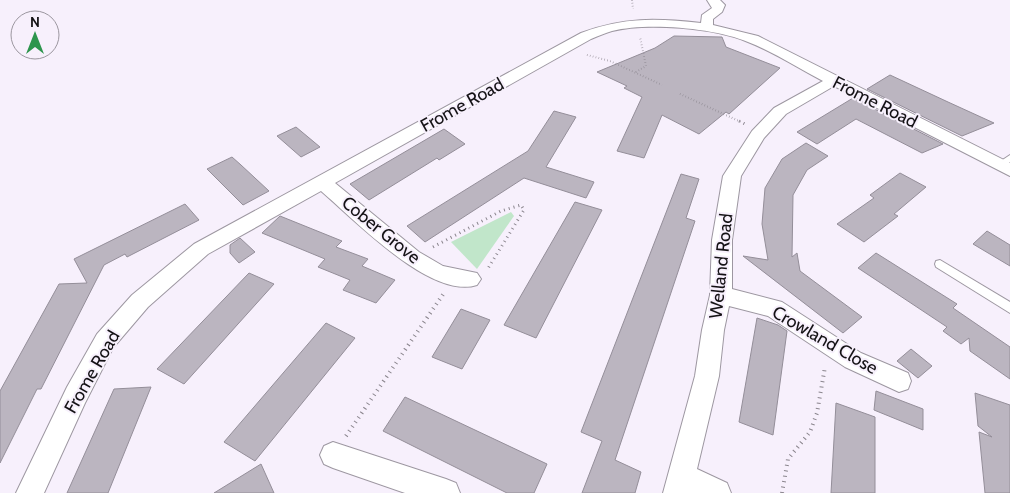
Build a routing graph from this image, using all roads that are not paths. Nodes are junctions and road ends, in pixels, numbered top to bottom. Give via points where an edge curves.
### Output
1 (713, 0) edge
2 (707, 28) junction
3 (833, 81) junction
4 (1007, 165) edge
5 (323, 182) junction
6 (940, 264) dead end
7 (470, 279) road end
8 (721, 295) junction
9 (1010, 308) edge
10 (899, 381) dead end
11 (333, 455) road end
12 (680, 485) edge
13 (30, 493) edge
14 (446, 493) edge
15 (717, 493) edge

1 - 2 street via 719,5 707,18
2 - 3 street, Frome Road via 753,39
2 - 5 street, Frome Road via 638,24 612,26 586,36
3 - 4 street, Frome Road
3 - 8 street, Welland Road via 780,112 761,132 732,176 722,240
5 - 7 street, Cober Grove via 412,258 438,273
5 - 13 street, Frome Road via 201,249 140,301 105,341
6 - 9 lane
8 - 10 street, Crowland Close via 774,308 853,360
8 - 12 street, Welland Road via 707,376
11 - 14 street
12 - 15 street

